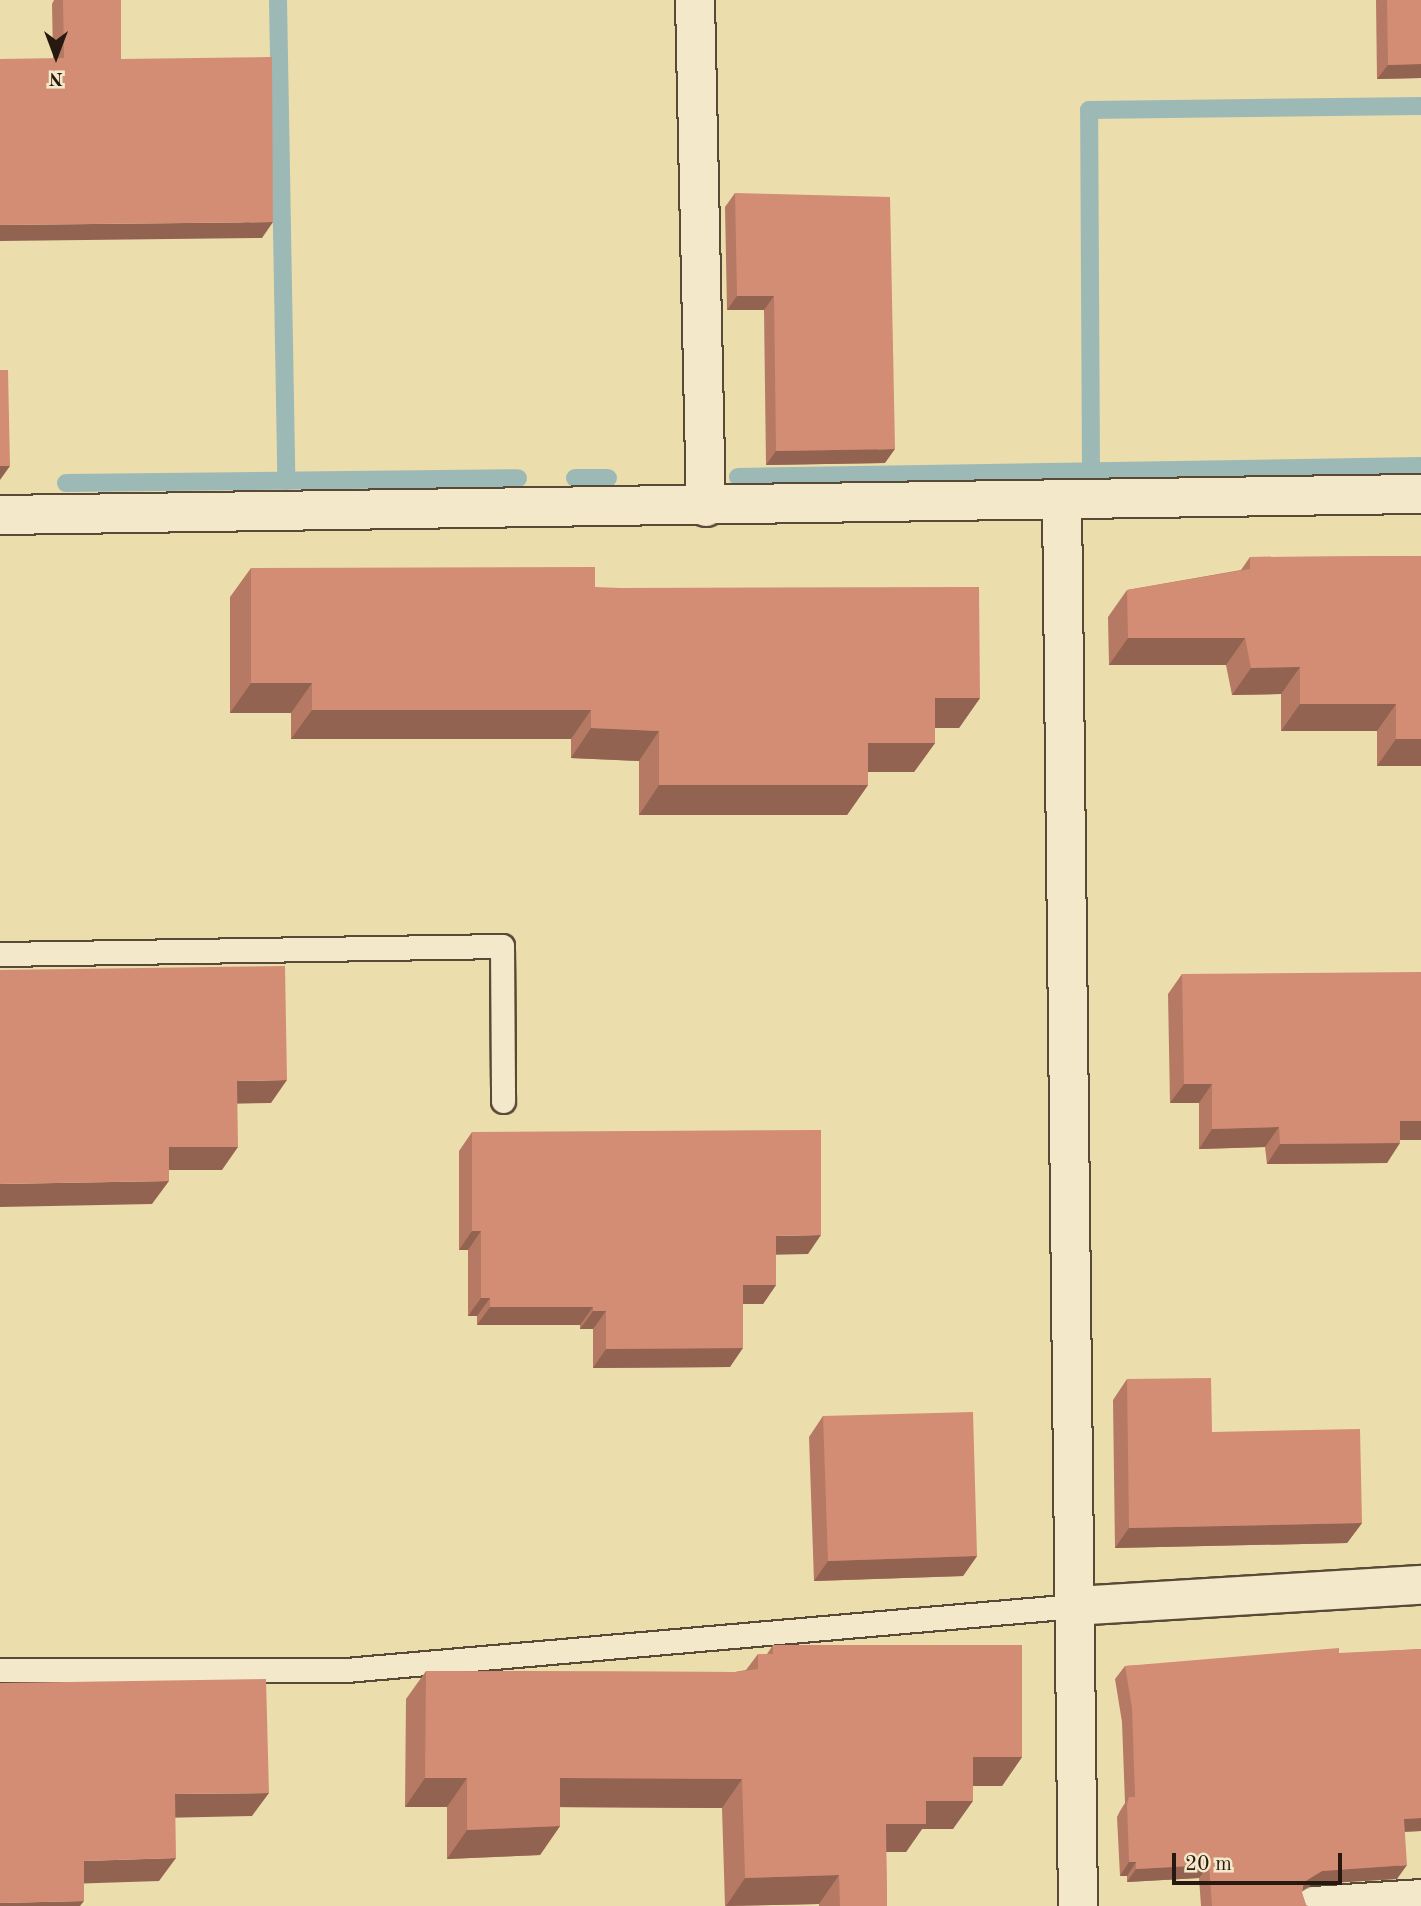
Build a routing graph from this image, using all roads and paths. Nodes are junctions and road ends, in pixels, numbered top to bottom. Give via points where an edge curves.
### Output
1 (695, 0) edge
2 (1421, 494) edge
3 (1062, 501) junction
4 (706, 507) junction
5 (0, 514) edge
6 (0, 954) edge
7 (503, 1101) dead end
8 (1421, 1585) edge
9 (1075, 1606) junction
10 (0, 1670) edge
11 (1421, 1899) edge
12 (1078, 1906) edge
13 (1314, 1906) edge

1 - 4 street
2 - 3 street
3 - 4 street
3 - 9 street
4 - 5 street
6 - 7 lane via 502,946
8 - 9 street
9 - 10 lane via 346,1670
9 - 12 street
11 - 13 street

